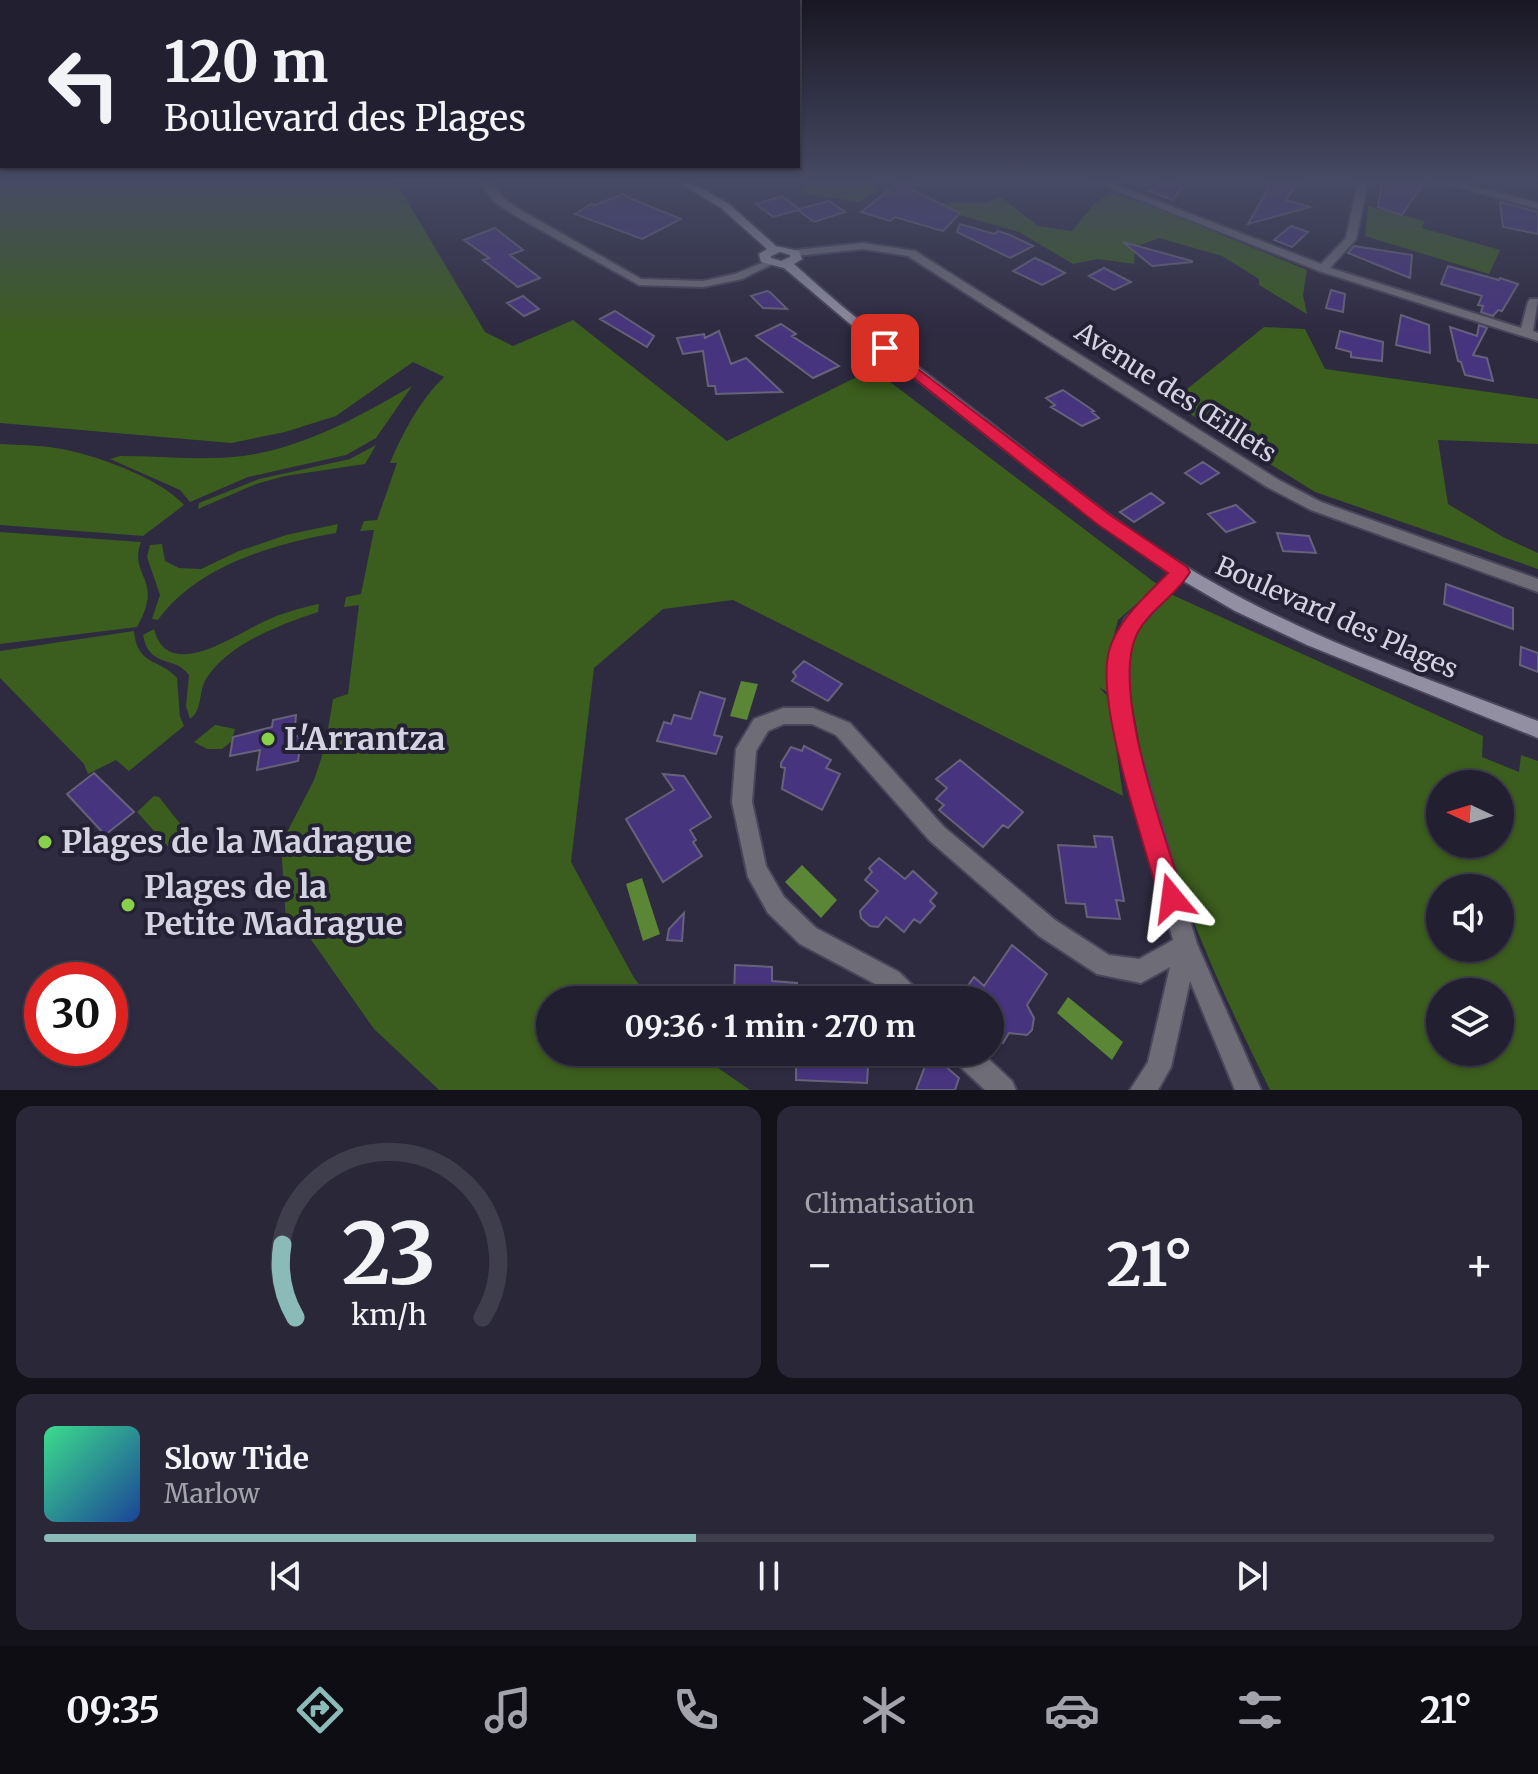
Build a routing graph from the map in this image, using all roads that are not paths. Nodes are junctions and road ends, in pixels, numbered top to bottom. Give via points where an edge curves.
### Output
1 (553, 233) edge
2 (756, 233) edge
3 (1230, 233) edge
4 (1352, 233) edge
5 (773, 249) junction
6 (791, 259) junction
7 (769, 263) junction
8 (1323, 269) junction
9 (1534, 302) dead end
10 (1532, 335) edge
11 (1181, 572) junction
12 (1538, 586) edge
13 (1538, 730) edge
14 (1186, 945) junction
15 (897, 986) edge
16 (978, 1066) edge
17 (1003, 1090) edge
18 (1143, 1090) edge
19 (1248, 1090) edge

1 - 7 street via 639,282 703,284
2 - 5 main road
3 - 8 street
4 - 8 street
5 - 6 main road
5 - 7 main road via 764,257
6 - 7 main road
6 - 11 main road, Boulevard des Plages via 843,316 1104,520
6 - 12 street, Avenue des Œillets via 853,246 911,253 1272,483 1316,506
8 - 10 street
9 - 10 street
11 - 13 main road, Boulevard des Plages via 1301,633
11 - 14 street via 1131,624 1119,652 1118,686 1121,719
14 - 15 street via 1141,971 1105,966 1047,928 937,834 843,729 813,716 783,716 761,725 746,749 742,802 756,869 776,905 808,936
14 - 18 street via 1159,1067
14 - 19 street
16 - 17 street

